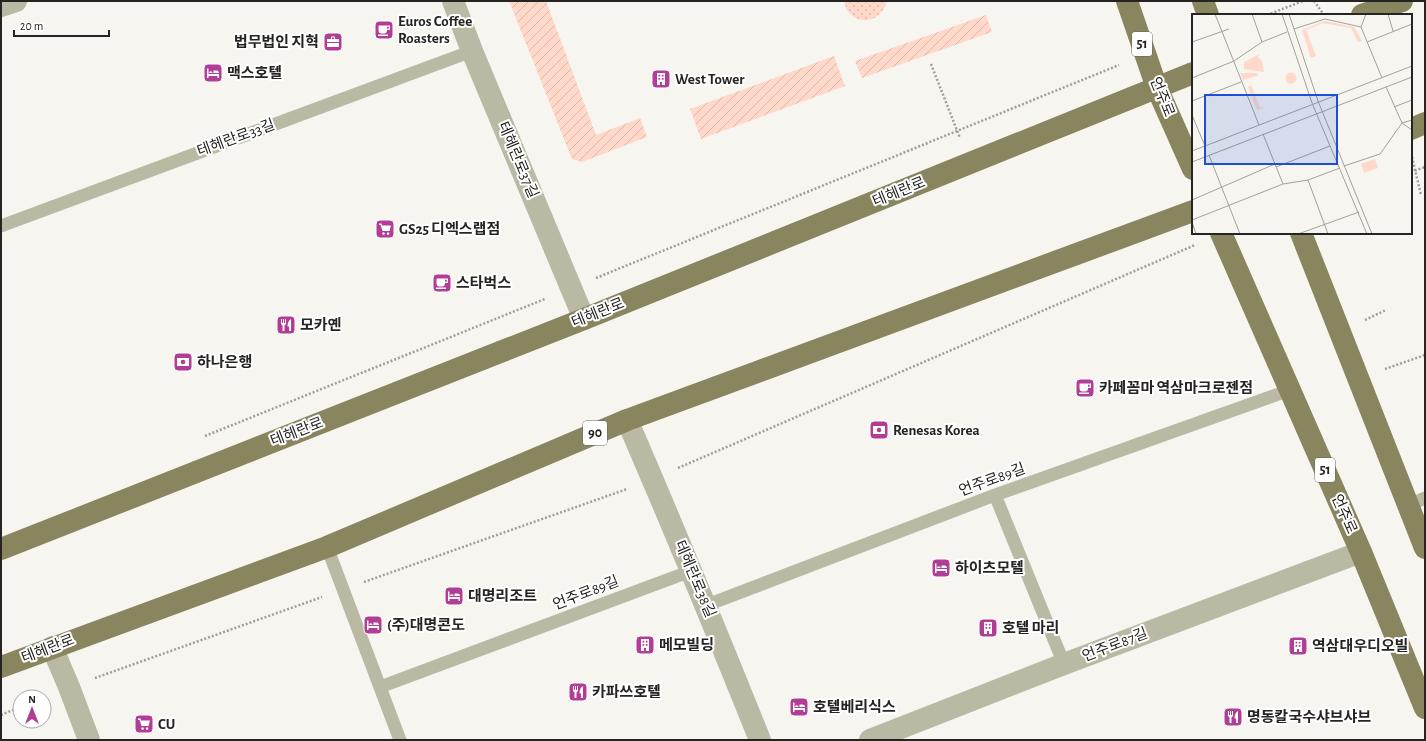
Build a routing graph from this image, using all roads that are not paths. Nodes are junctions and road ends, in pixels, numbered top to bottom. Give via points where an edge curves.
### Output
1 (16, 1) edge
2 (453, 1) edge
3 (1127, 1) edge
4 (1203, 1) edge
5 (1402, 1) edge
6 (1, 6) edge
7 (1208, 14) edge
8 (1365, 14) edge
9 (472, 51) junction
10 (1192, 73) edge
11 (1157, 88) junction
12 (1425, 123) edge
13 (1412, 129) edge
14 (1192, 167) edge
15 (1192, 211) edge
16 (1, 226) edge
17 (1221, 234) edge
18 (1301, 234) edge
19 (584, 319) junction
20 (1290, 390) junction
21 (627, 420) junction
22 (995, 495) junction
23 (1417, 502) edge
24 (3, 543) edge
25 (327, 546) junction
26 (1425, 548) edge
27 (1361, 552) junction
28 (690, 571) junction
29 (706, 605) junction
30 (52, 647) junction
31 (1064, 664) junction
32 (1, 667) edge
33 (380, 687) junction
34 (1425, 708) edge
35 (89, 740) edge
36 (400, 740) edge
37 (760, 740) edge
38 (870, 740) edge

1 - 6 street
2 - 9 street, 테헤란로37길
3 - 11 main road, 언주로 / 51
4 - 7 main road
5 - 8 main road
9 - 16 lane, 테헤란로33길
9 - 19 street, 테헤란로37길
10 - 11 main road, 테헤란로
11 - 14 main road, 언주로 / 51
11 - 19 main road, 테헤란로
12 - 13 main road
15 - 21 main road, 테헤란로 / 90
17 - 20 main road, 언주로 / 51
18 - 23 main road via 1358,379
19 - 24 main road, 테헤란로
20 - 22 lane, 언주로89길
20 - 27 main road, 언주로 / 51
21 - 25 main road, 테헤란로 / 90
21 - 28 street, 테헤란로38길
22 - 29 lane, 언주로89길
22 - 31 lane
23 - 26 main road
25 - 30 main road, 테헤란로 / 90
25 - 33 lane
27 - 31 street, 언주로87길
27 - 34 main road, 언주로 / 51
28 - 29 street, 테헤란로38길
28 - 33 lane, 언주로89길
29 - 37 street, 테헤란로38길
30 - 32 main road, 테헤란로 / 90
30 - 35 street
31 - 38 street, 언주로87길
33 - 36 lane

